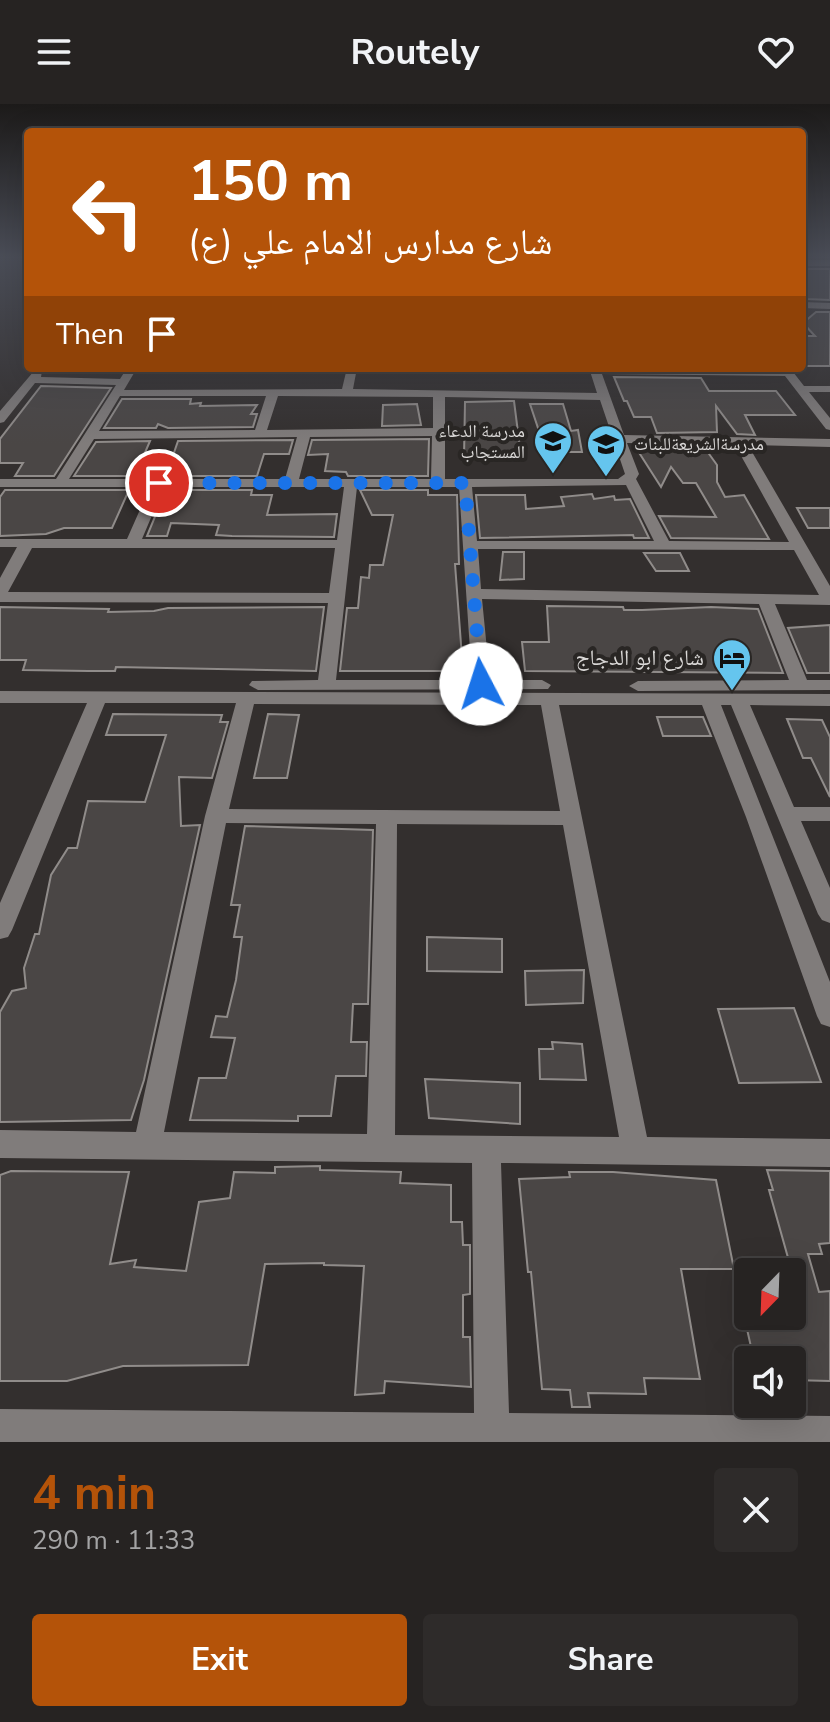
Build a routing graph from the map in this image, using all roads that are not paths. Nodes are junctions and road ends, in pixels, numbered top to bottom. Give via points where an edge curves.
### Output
1 (24, 371) edge
2 (38, 372) edge
3 (129, 372) edge
4 (351, 372) edge
5 (595, 372) edge
6 (787, 372) edge
7 (31, 380) junction
8 (119, 388) junction
9 (801, 389) junction
10 (830, 389) edge
11 (347, 392) junction
12 (273, 393) junction
13 (439, 393) junction
14 (604, 397) junction
15 (0, 399) edge
16 (0, 419) edge
17 (830, 426) edge
18 (305, 431) junction
19 (260, 432) junction
20 (440, 432) junction
21 (89, 435) junction
22 (619, 439) junction
23 (740, 442) junction
24 (830, 443) edge
25 (629, 479) junction
26 (0, 483) edge
27 (60, 483) junction
28 (159, 483) junction
29 (291, 483) junction
30 (351, 483) junction
31 (438, 483) junction
32 (465, 483) junction
33 (0, 543) edge
34 (27, 543) junction
35 (132, 544) junction
36 (343, 544) junction
37 (470, 545) junction
38 (664, 546) junction
39 (800, 546) junction
40 (0, 594) edge
41 (474, 594) junction
42 (764, 597) junction
43 (337, 598) junction
44 (0, 683) edge
45 (481, 684) junction
46 (326, 685) junction
47 (800, 685) junction
48 (830, 685) edge
49 (0, 697) edge
50 (98, 698) junction
51 (549, 698) junction
52 (246, 699) junction
53 (738, 699) junction
54 (830, 700) edge
55 (710, 701) junction
56 (790, 814) junction
57 (830, 814) edge
58 (215, 816) junction
59 (387, 816) junction
60 (574, 818) junction
61 (9, 887) edge
62 (830, 914) edge
63 (0, 930) edge
64 (830, 1016) edge
65 (0, 1144) edge
66 (147, 1145) junction
67 (381, 1148) junction
68 (635, 1149) junction
69 (486, 1150) junction
70 (830, 1153) edge
71 (0, 1426) edge
72 (492, 1430) junction
73 (830, 1434) edge

1 - 15 street
2 - 7 street
3 - 8 street
4 - 11 street
5 - 14 street
6 - 9 street
7 - 8 street
7 - 16 street
8 - 12 street
8 - 21 street
9 - 10 street
9 - 17 street
11 - 12 street
11 - 13 street
12 - 19 street
13 - 14 street
13 - 20 street
14 - 22 street
18 - 19 street
18 - 20 street
18 - 29 street
19 - 21 street
20 - 31 street
21 - 27 street
22 - 23 street
22 - 25 street via 632,474
23 - 24 street
23 - 39 street
25 - 32 street via 614,484
25 - 38 street
26 - 27 street
27 - 28 street
28 - 29 street
28 - 35 street
29 - 30 street
30 - 31 street
30 - 36 street
31 - 32 street
32 - 37 street
33 - 34 street
34 - 35 street
34 - 40 street
35 - 36 street
36 - 43 street
37 - 38 street
37 - 41 street
38 - 39 street
39 - 42 street via 830,600
40 - 43 street
41 - 42 street
41 - 45 street
42 - 47 street
43 - 46 street
44 - 46 street
45 - 46 street
45 - 47 street
47 - 48 street
49 - 50 street
50 - 52 street
50 - 61 street
51 - 52 street
51 - 55 street
51 - 60 street
52 - 58 street
53 - 54 street
53 - 55 street
53 - 56 street
55 - 64 street
56 - 57 street
56 - 62 street
58 - 59 street
58 - 66 street
59 - 60 street
59 - 67 street
60 - 68 street
61 - 63 street
65 - 66 street
66 - 67 street
67 - 69 street
68 - 69 street
68 - 70 street
69 - 72 street
71 - 72 street
72 - 73 street

